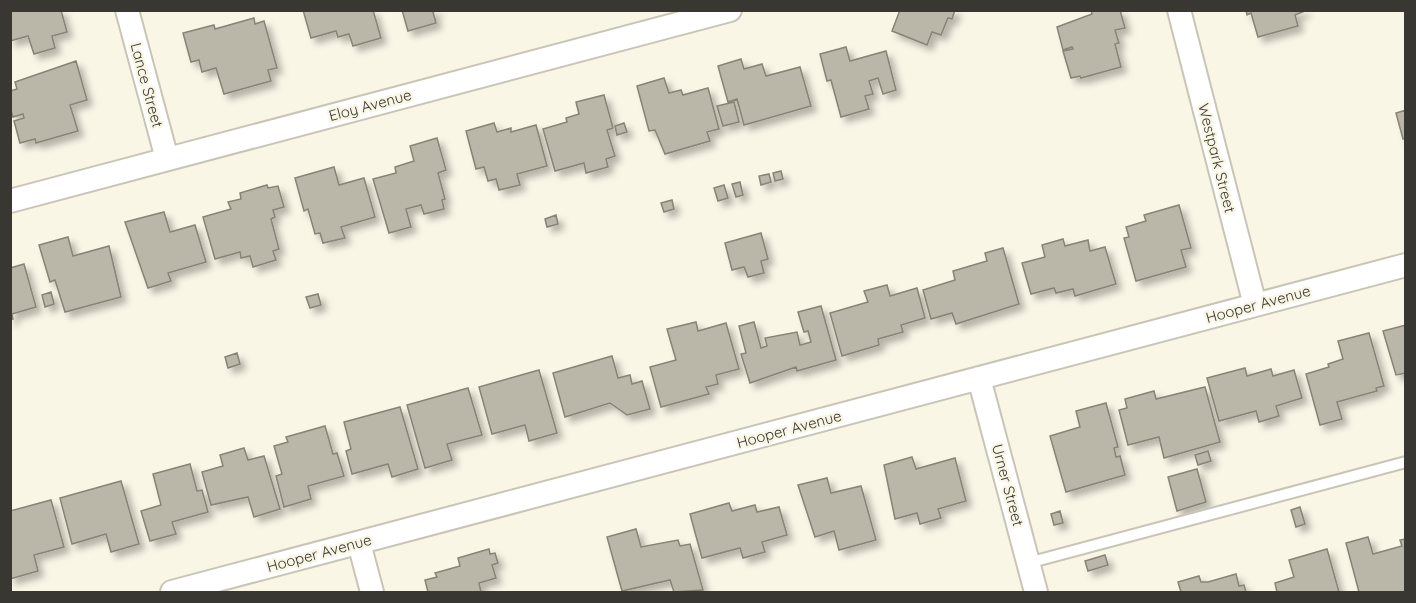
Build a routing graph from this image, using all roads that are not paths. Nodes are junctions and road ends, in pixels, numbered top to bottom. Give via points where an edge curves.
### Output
1 (127, 10) edge
2 (730, 10) edge
3 (1179, 10) edge
4 (167, 159) junction
5 (10, 201) edge
6 (1406, 265) edge
7 (1255, 305) junction
8 (979, 378) junction
9 (1406, 462) edge
10 (359, 543) junction
11 (1028, 563) junction
12 (172, 592) edge
13 (372, 592) edge
14 (1036, 592) edge

1 - 4 street, Lance Street
2 - 4 street, Eloy Avenue
3 - 7 street, Westpark Street
4 - 5 street, Eloy Avenue
6 - 7 street, Hooper Avenue
7 - 8 street, Hooper Avenue
8 - 10 street, Hooper Avenue
8 - 11 street, Urner Street
9 - 11 lane
10 - 12 street, Hooper Avenue
10 - 13 street
11 - 14 street, Urner Street

